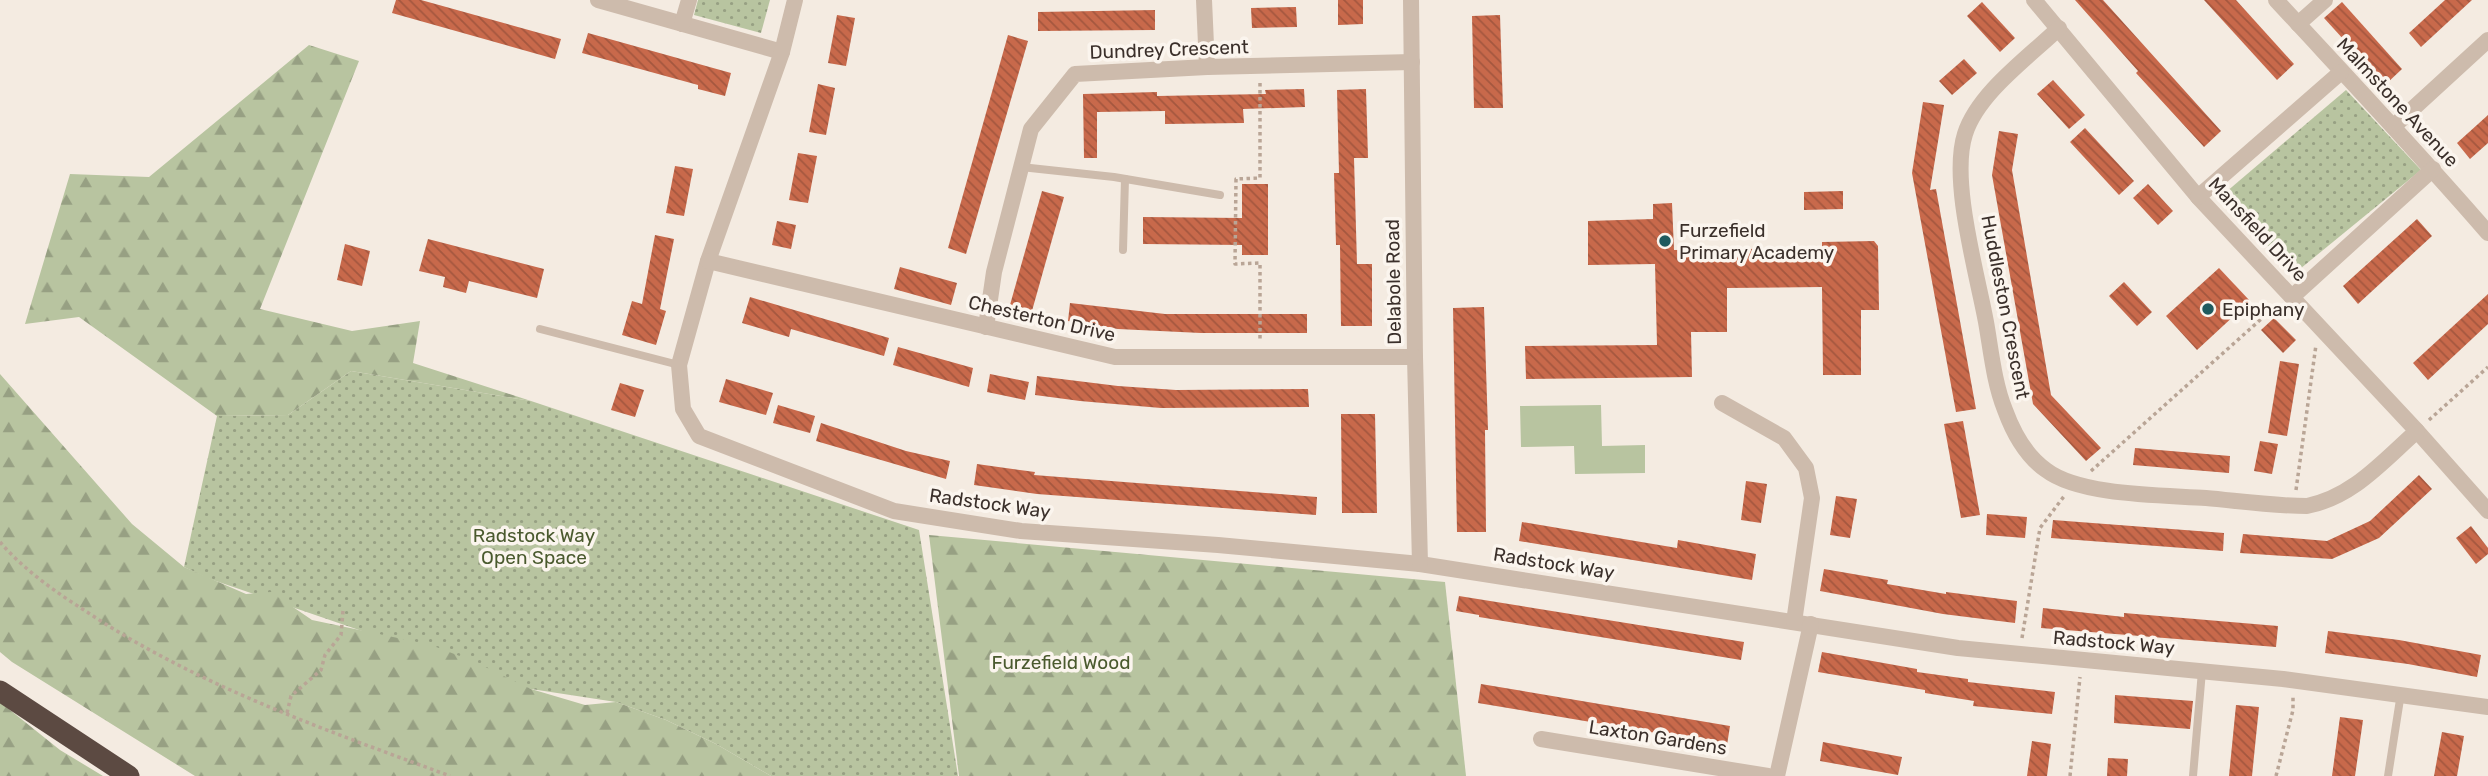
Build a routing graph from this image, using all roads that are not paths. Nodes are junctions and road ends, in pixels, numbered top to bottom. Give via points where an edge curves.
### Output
1 (598, 0) edge
2 (689, 0) edge
3 (795, 0) edge
4 (1204, 0) edge
5 (1411, 0) edge
6 (2034, 0) edge
7 (2276, 0) edge
8 (2325, 0) edge
9 (682, 24) junction
10 (2298, 24) junction
11 (2059, 28) junction
12 (2488, 40) edge
13 (782, 52) junction
14 (1412, 62) junction
15 (1207, 67) junction
16 (2341, 72) junction
17 (2394, 126) junction
18 (1021, 167) junction
19 (2433, 169) junction
20 (1125, 179) junction
21 (1220, 195) dead end
22 (2198, 197) junction
23 (2488, 233) edge
24 (1123, 250) dead end
25 (708, 261) junction
26 (2290, 295) junction
27 (986, 327) junction
28 (540, 329) dead end
29 (1415, 357) junction
30 (678, 365) junction
31 (1722, 404) dead end
32 (2417, 431) junction
33 (2488, 511) edge
34 (1420, 564) junction
35 (1794, 622) junction
36 (1811, 624) junction
37 (2202, 671) junction
38 (0, 691) edge
39 (2401, 693) junction
40 (2488, 707) edge
41 (1541, 739) dead end
42 (129, 776) edge
43 (1768, 776) edge
44 (1777, 776) edge
45 (2193, 776) edge
46 (2388, 776) edge

1 - 9 street
2 - 9 street
3 - 13 street, Radstock Way
4 - 15 street
5 - 14 street, Delabole Road
6 - 11 street, Mansfield Drive
7 - 10 street, Malmstone Avenue
8 - 10 street
9 - 13 street
10 - 16 street, Malmstone Avenue
11 - 22 street, Mansfield Drive
11 - 32 street, Huddleston Crescent via 1979,107 1960,150 1965,215 2004,408 2035,461 2074,483 2106,490 2294,506 2323,502 2346,492
12 - 17 street
13 - 25 street, Radstock Way
14 - 15 street, Dundrey Crescent
14 - 29 street, Delabole Road
15 - 18 street, Dundrey Crescent via 1075,74 1031,129
16 - 17 street, Malmstone Avenue
16 - 22 street
17 - 19 street, Malmstone Avenue
18 - 20 lane
18 - 27 street, Dundrey Crescent via 994,272
19 - 23 street, Malmstone Avenue
19 - 26 street
20 - 21 lane
20 - 24 lane
22 - 26 street, Mansfield Drive
25 - 27 street, Chesterton Drive
25 - 30 street, Radstock Way
26 - 32 street, Mansfield Drive
27 - 29 street, Chesterton Drive via 1115,357
28 - 30 lane
29 - 34 street, Delabole Road
30 - 34 street, Radstock Way via 683,410 699,436 894,512 1021,531
31 - 35 street via 1784,438 1805,468 1812,498
32 - 33 street, Mansfield Drive
34 - 35 street, Radstock Way
35 - 36 street, Radstock Way
36 - 37 street, Radstock Way via 1958,648
36 - 44 street
37 - 39 street, Radstock Way
37 - 45 lane
38 - 42 highway
39 - 40 street, Radstock Way
39 - 46 lane
41 - 43 street, Laxton Gardens

